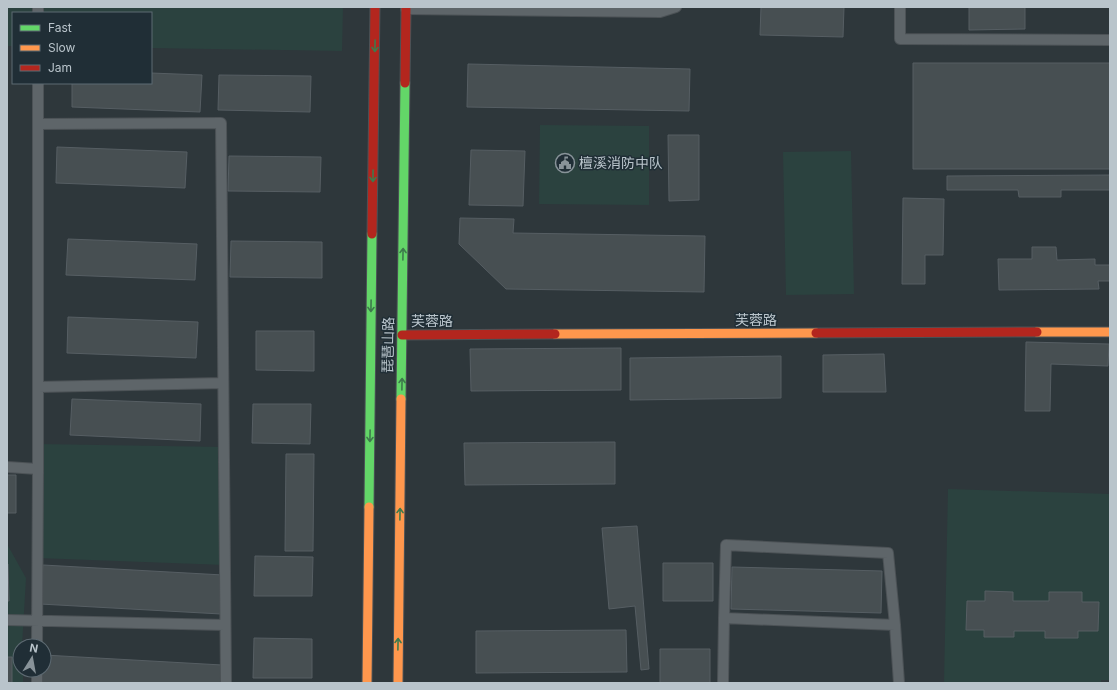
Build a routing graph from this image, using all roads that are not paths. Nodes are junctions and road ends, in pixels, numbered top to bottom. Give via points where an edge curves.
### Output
1 (375, 7) edge
2 (676, 7) edge
3 (900, 7) edge
4 (406, 8) edge
5 (1110, 40) edge
6 (38, 84) edge
7 (38, 124) junction
8 (1110, 332) edge
9 (402, 335) junction
10 (223, 383) junction
11 (38, 386) junction
12 (7, 467) edge
13 (38, 469) junction
14 (724, 618) junction
15 (7, 620) edge
16 (37, 621) junction
17 (225, 625) junction
18 (895, 625) junction
19 (37, 638) edge
20 (226, 683) edge
21 (367, 683) edge
22 (398, 683) edge
23 (723, 683) edge
24 (899, 683) edge

1 -> 21 main road, 琵琶山路
2 - 4 lane via 660,12
3 - 5 lane via 900,39
9 -> 4 main road, 琵琶山路
6 - 7 lane
7 - 10 lane via 221,123
7 - 11 lane
8 - 9 main road, 芙蓉路
22 -> 9 main road, 琵琶山路
10 - 11 lane
10 - 17 lane
11 - 13 lane
12 - 13 lane
13 - 16 lane
14 - 18 lane
14 - 18 lane via 726,545 888,553
14 - 23 lane
15 - 16 lane
16 - 17 lane
16 - 19 lane
17 - 20 lane
18 - 24 lane

